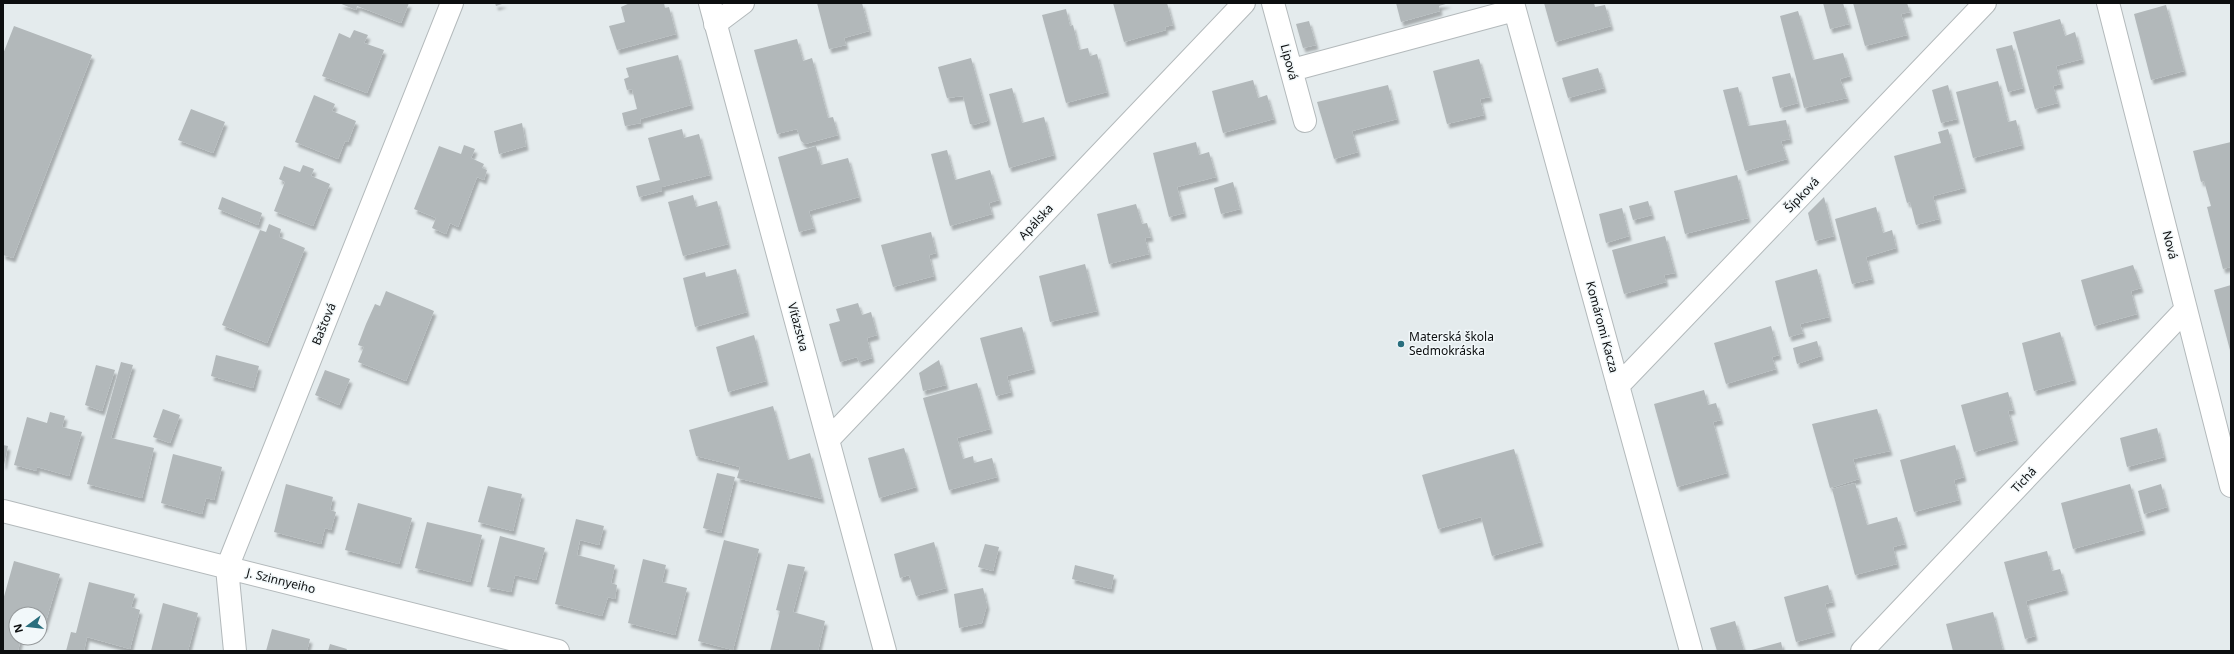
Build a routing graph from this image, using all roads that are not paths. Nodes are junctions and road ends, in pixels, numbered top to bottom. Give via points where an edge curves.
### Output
1 (452, 3) edge
2 (710, 3) edge
3 (743, 3) edge
4 (1244, 3) edge
5 (1273, 3) edge
6 (1985, 3) edge
7 (2108, 3) edge
8 (1514, 6) edge
9 (716, 24) junction
10 (1292, 70) junction
11 (1306, 121) dead end
12 (2186, 309) junction
13 (1618, 386) junction
14 (828, 440) junction
15 (2231, 486) edge
16 (3, 511) edge
17 (227, 568) junction
18 (234, 651) edge
19 (558, 651) edge
20 (886, 651) edge
21 (1691, 651) edge
22 (1862, 651) edge

1 - 17 street, Baštová
2 - 9 street, Víťazstva
3 - 9 street
4 - 14 street, Apálska
5 - 10 street, Lipová
6 - 13 street, Šípková
7 - 12 street, Nová
8 - 10 street
8 - 13 street, Komáromi Kacza
9 - 14 street, Víťazstva
10 - 11 street, Lipová
12 - 15 street, Nová
12 - 22 street, Tichá
13 - 21 street, Komáromi Kacza
14 - 20 street, Víťazstva
16 - 17 street, J. Szinnyeiho
17 - 18 street, Baštová
17 - 19 street, J. Szinnyeiho

